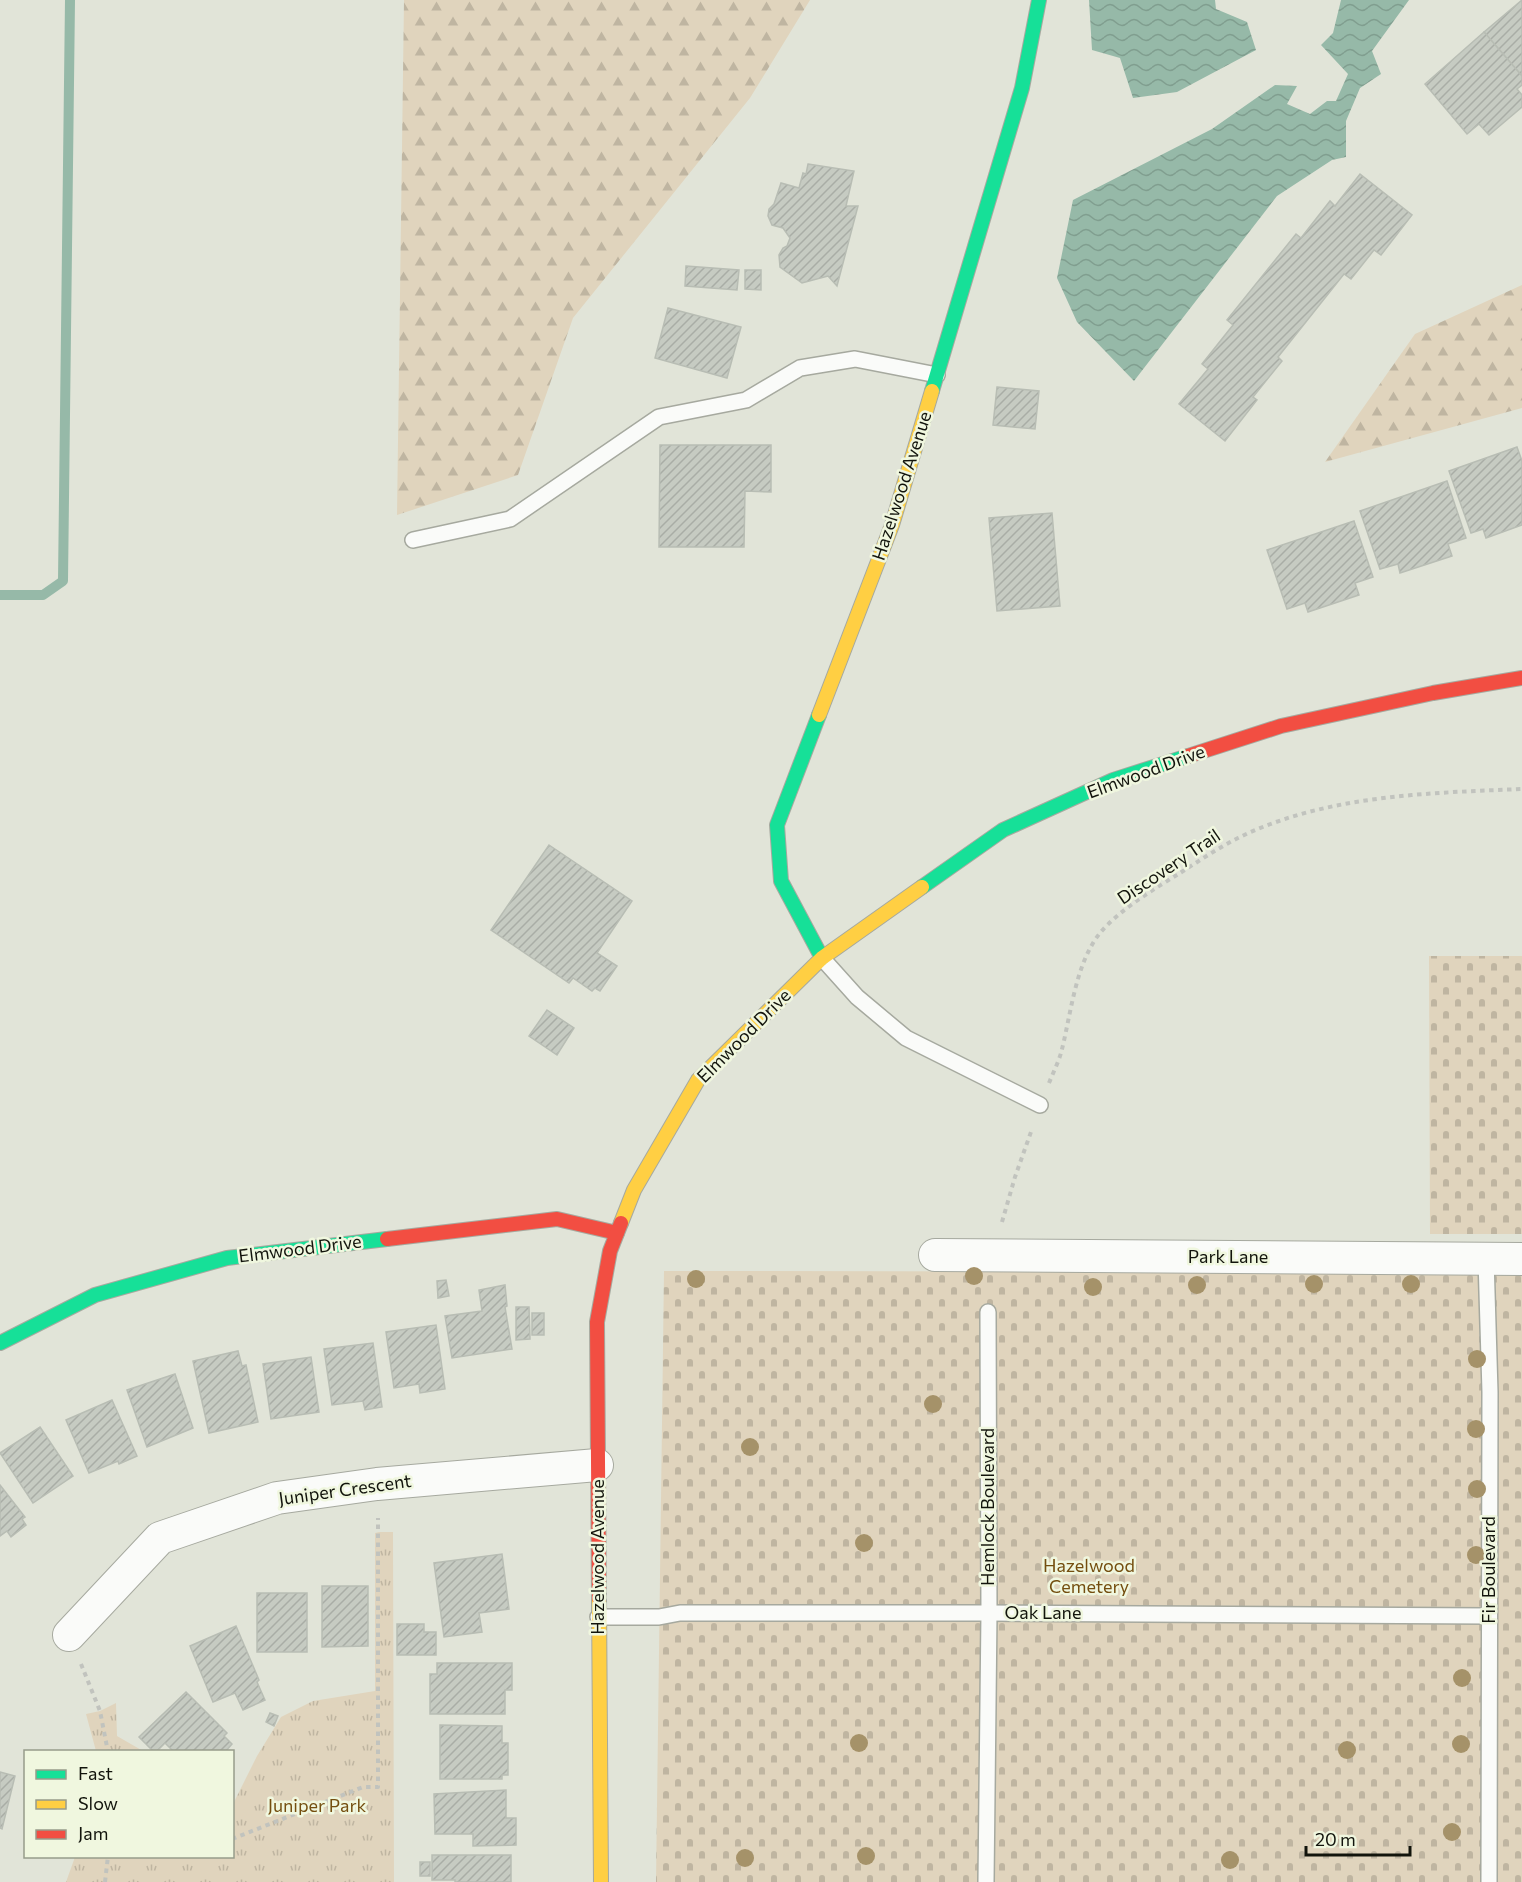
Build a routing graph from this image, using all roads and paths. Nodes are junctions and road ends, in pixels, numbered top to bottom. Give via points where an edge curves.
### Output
1 (1039, 0) edge
2 (937, 375) junction
3 (414, 540) dead end
4 (1522, 678) edge
5 (1522, 789) edge
6 (822, 958) junction
7 (1040, 1105) junction
8 (616, 1233) junction
9 (935, 1255) dead end
10 (989, 1256) junction
11 (1522, 1258) edge
12 (1486, 1259) junction
13 (988, 1312) dead end
14 (0, 1343) edge
15 (597, 1465) junction
16 (377, 1484) junction
17 (988, 1613) junction
18 (1489, 1616) junction
19 (598, 1617) junction
20 (69, 1635) joint
21 (108, 1750) edge
22 (234, 1838) edge
23 (108, 1858) edge
24 (105, 1882) edge
25 (601, 1882) edge
26 (986, 1882) edge
27 (1489, 1882) edge

1 - 2 street, Hazelwood Avenue via 1022,88
2 - 3 lane via 855,359 800,368 746,400 659,417 510,519
2 - 6 street, Hazelwood Avenue via 892,525 777,825 781,881
4 - 6 street, Elmwood Drive via 1281,726 1113,780 1003,830
5 - 7 path, Discovery Trail via 1340,803 1238,838 1160,885 1100,933 1083,963 1060,1056
6 - 7 lane via 857,997 906,1038
6 - 8 street, Elmwood Drive via 698,1080 634,1190
7 - 10 path, Discovery Trail
8 - 14 street, Elmwood Drive via 556,1219 227,1258 95,1295
8 - 15 street, Hazelwood Avenue via 597,1322
9 - 10 street, Park Lane
10 - 12 street, Park Lane
11 - 12 street, Park Lane
12 - 18 lane, Fir Boulevard
13 - 17 lane, Hemlock Boulevard
15 - 16 street, Juniper Crescent
15 - 19 street, Hazelwood Avenue
16 - 20 street, Juniper Crescent via 277,1498 160,1538
16 - 22 path via 378,1787 363,1787
17 - 18 lane, Oak Lane
17 - 19 lane, Oak Lane via 680,1613
17 - 26 lane, Hemlock Boulevard
18 - 27 lane, Fir Boulevard
19 - 25 street, Hazelwood Avenue
20 - 21 path via 100,1711
23 - 24 path

